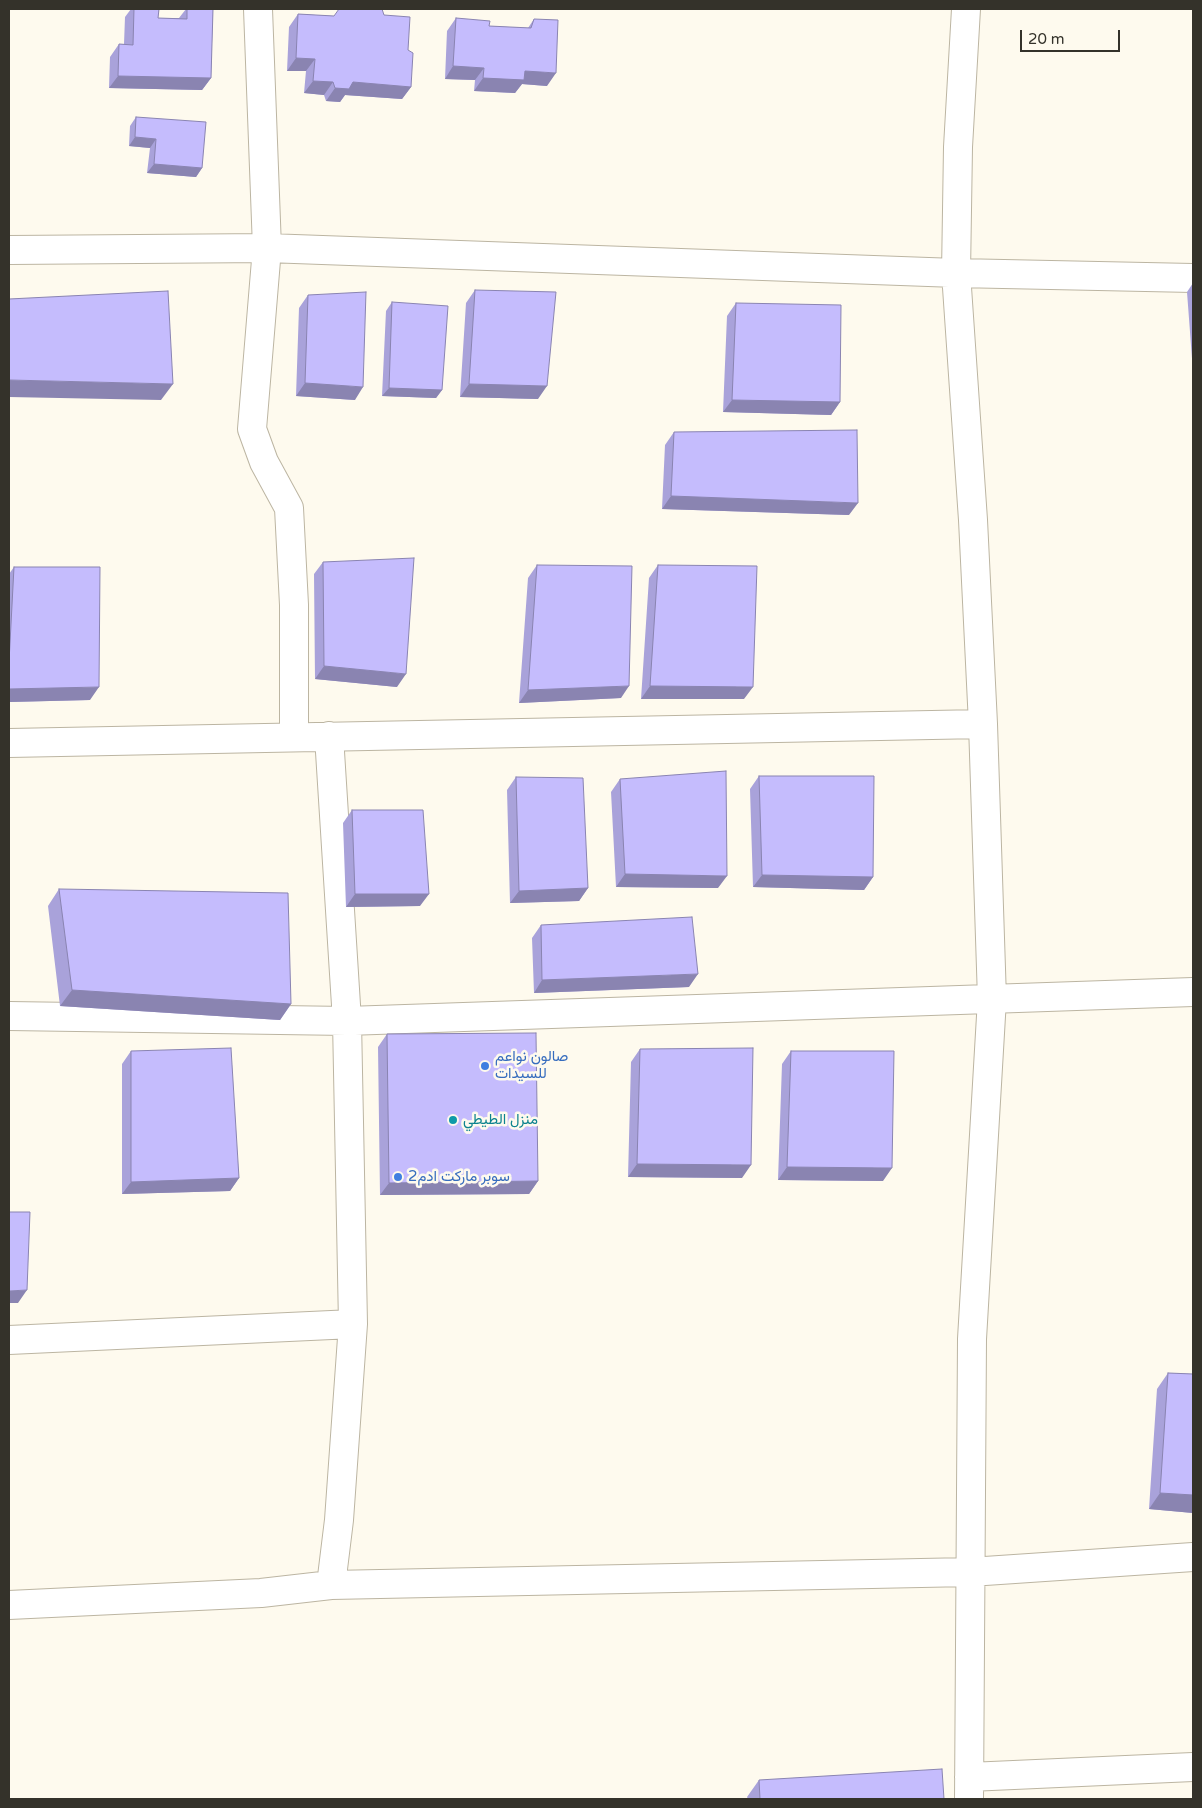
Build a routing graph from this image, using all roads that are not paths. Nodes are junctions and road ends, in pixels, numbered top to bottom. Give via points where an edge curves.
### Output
1 (258, 9) edge
2 (966, 9) edge
3 (266, 248) junction
4 (9, 250) edge
5 (956, 273) junction
6 (1193, 278) edge
7 (983, 724) junction
8 (330, 736) junction
9 (294, 737) junction
10 (9, 743) edge
11 (1193, 992) edge
12 (992, 999) junction
13 (9, 1016) edge
14 (347, 1021) junction
15 (353, 1324) junction
16 (9, 1340) edge
17 (1193, 1557) edge
18 (970, 1572) junction
19 (331, 1585) junction
20 (9, 1605) edge
21 (1193, 1768) edge
22 (969, 1788) edge

1 - 3 street
2 - 5 street via 958,147
3 - 4 street
3 - 5 street
3 - 9 street via 252,430 264,462 289,508 294,605
5 - 6 street
5 - 7 street
7 - 8 street
7 - 12 street
8 - 9 street
8 - 14 street
9 - 10 street
11 - 12 street
12 - 14 street
12 - 18 street via 972,1339
13 - 14 street
14 - 15 street
15 - 16 street
15 - 19 street via 339,1520
17 - 18 street
18 - 19 street
18 - 22 street
19 - 20 street via 261,1593
21 - 22 street

